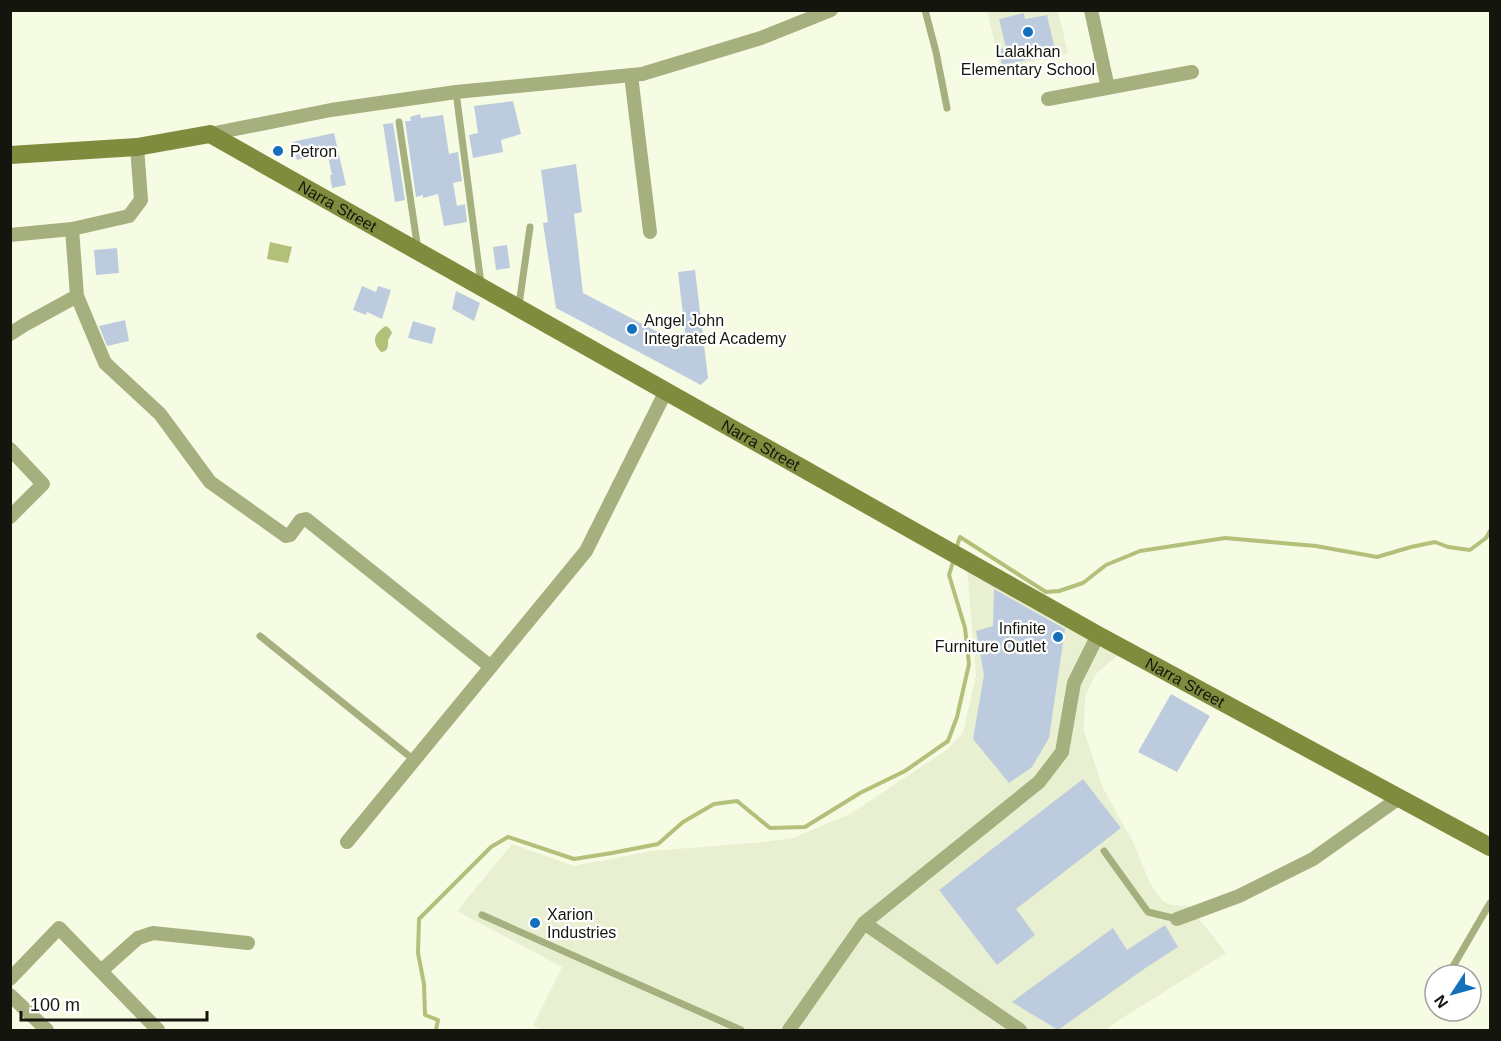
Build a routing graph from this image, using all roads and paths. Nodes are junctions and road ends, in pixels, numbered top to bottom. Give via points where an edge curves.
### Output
1 (831, 10) edge
2 (925, 10) edge
3 (1091, 10) edge
4 (1192, 72) dead end
5 (631, 75) junction
6 (1108, 88) junction
7 (456, 92) junction
8 (1048, 99) dead end
9 (947, 108) dead end
10 (399, 122) dead end
11 (210, 134) junction
12 (137, 147) junction
13 (10, 155) edge
14 (530, 227) dead end
15 (72, 229) junction
16 (650, 232) dead end
17 (10, 235) edge
18 (418, 251) junction
19 (481, 286) junction
20 (77, 297) junction
21 (519, 308) junction
22 (10, 334) edge
23 (666, 391) junction
24 (10, 448) edge
25 (10, 517) edge
26 (1098, 635) junction
27 (260, 636) dead end
28 (491, 667) junction
29 (414, 760) junction
30 (1399, 798) junction
31 (347, 842) dead end
32 (1491, 847) edge
33 (1104, 851) dead end
34 (1491, 903) edge
35 (482, 915) dead end
36 (1177, 919) joint
37 (864, 923) junction
38 (248, 943) dead end
39 (1455, 963) edge
40 (101, 971) junction
41 (10, 979) edge
42 (10, 995) edge
43 (47, 1030) edge
44 (158, 1030) edge
45 (741, 1030) edge
46 (789, 1030) edge
47 (1020, 1030) edge

1 - 5 street via 761,38
2 - 9 lane
3 - 6 street
4 - 6 street
5 - 7 street
5 - 16 street
6 - 8 street
7 - 11 street via 331,110
7 - 19 lane
10 - 18 lane
11 - 12 main road
11 - 18 main road, Narra Street
12 - 13 main road
12 - 15 street via 141,200 129,216
14 - 21 lane
15 - 17 street
15 - 20 street
18 - 19 main road, Narra Street
19 - 21 main road, Narra Street
20 - 22 street
20 - 28 street via 105,363 160,414 210,482 286,536 306,519
21 - 23 main road, Narra Street
23 - 26 main road, Narra Street
23 - 28 street via 586,551
24 - 25 street via 43,484
26 - 30 main road, Narra Street
26 - 37 street via 1074,683 1062,752 1039,782
27 - 29 lane
28 - 29 street
29 - 31 street
30 - 32 main road, Narra Street
30 - 36 street via 1313,859 1239,896
33 - 36 lane via 1148,912
34 - 39 lane
35 - 45 lane
37 - 46 street
37 - 47 street
38 - 40 street via 153,933 138,938
40 - 41 street via 59,928
40 - 44 street
42 - 43 street

